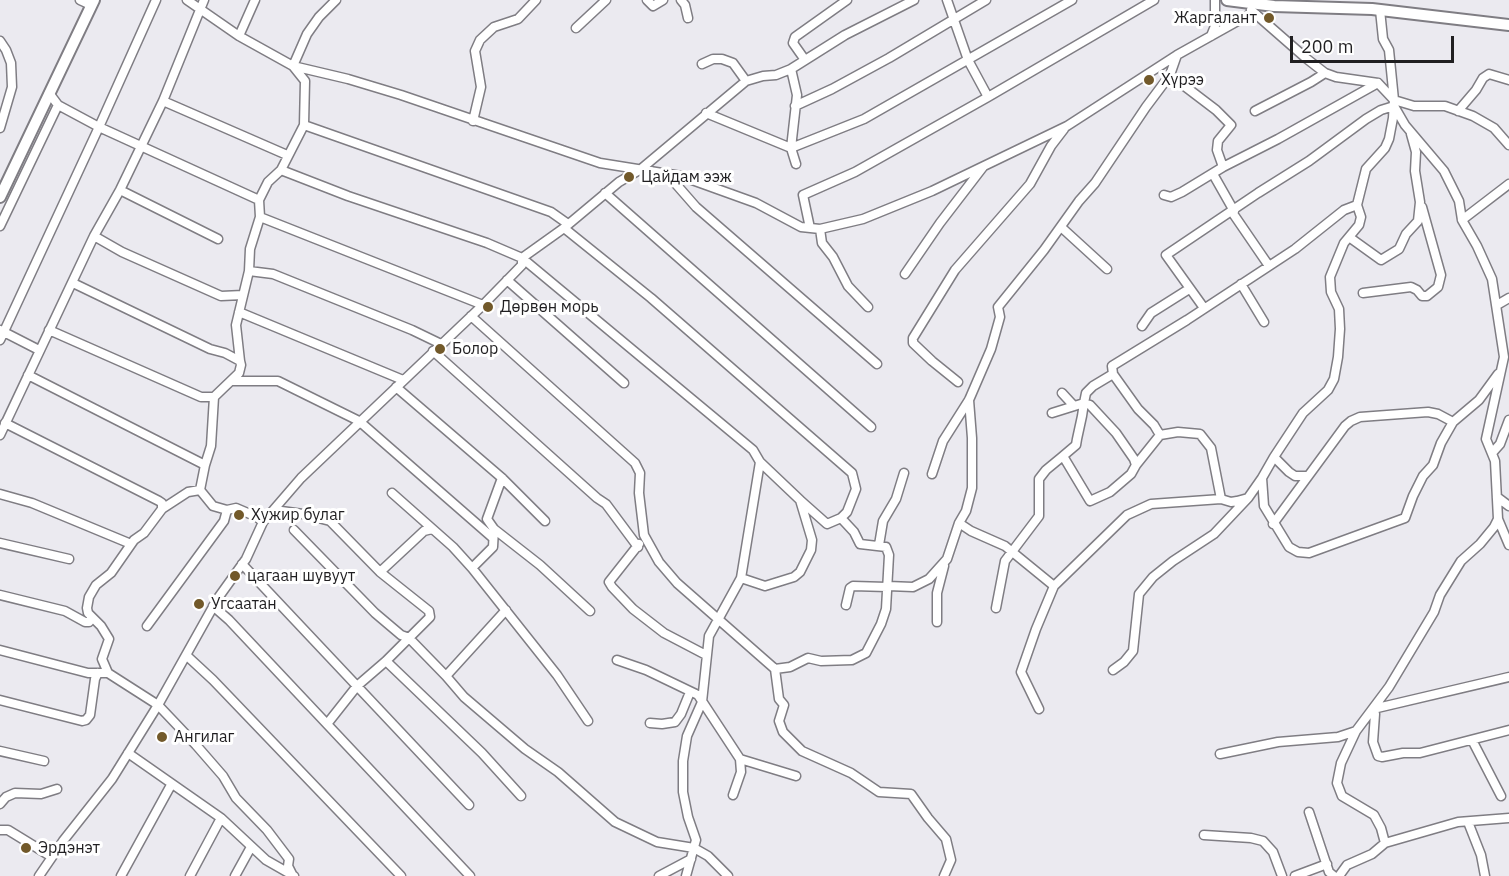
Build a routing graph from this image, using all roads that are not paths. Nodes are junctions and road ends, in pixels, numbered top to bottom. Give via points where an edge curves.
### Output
1 (80, 0) edge
2 (156, 0) edge
3 (187, 0) edge
4 (204, 0) edge
5 (255, 0) edge
6 (336, 0) edge
7 (536, 0) edge
8 (606, 0) edge
9 (647, 0) edge
10 (663, 0) edge
11 (681, 0) edge
12 (847, 0) edge
13 (914, 0) edge
14 (947, 0) edge
15 (986, 0) edge
16 (1072, 0) edge
17 (1154, 0) edge
18 (1215, 0) edge
19 (1227, 0) edge
20 (93, 3) edge
21 (1375, 6) edge
22 (199, 9) junction
23 (1250, 9) junction
24 (688, 18) dead end
25 (953, 20) junction
26 (1509, 25) edge
27 (576, 28) dead end
28 (239, 36) junction
29 (1210, 36) junction
30 (0, 41) edge
31 (1177, 55) junction
32 (805, 60) junction
33 (968, 60) junction
34 (702, 64) dead end
35 (293, 66) junction
36 (791, 69) junction
37 (1325, 72) junction
38 (1170, 75) junction
39 (1509, 80) edge
40 (746, 81) junction
41 (1378, 82) junction
42 (49, 93) junction
43 (988, 97) junction
44 (162, 101) junction
45 (1394, 103) junction
46 (58, 105) junction
47 (795, 106) junction
48 (1255, 111) dead end
49 (1458, 111) junction
50 (706, 113) junction
51 (473, 121) junction
52 (304, 126) junction
53 (1066, 126) junction
54 (99, 127) junction
55 (0, 128) edge
56 (1410, 131) junction
57 (141, 146) junction
58 (1509, 146) edge
59 (791, 148) junction
60 (287, 155) junction
61 (796, 164) dead end
62 (985, 165) junction
63 (1223, 167) junction
64 (641, 169) junction
65 (280, 170) junction
66 (1214, 174) junction
67 (668, 175) junction
68 (1509, 184) edge
69 (120, 190) junction
70 (605, 193) junction
71 (1164, 195) dead end
72 (1419, 195) junction
73 (0, 197) edge
74 (259, 200) junction
75 (1357, 205) junction
76 (1233, 211) junction
77 (260, 217) junction
78 (1462, 220) junction
79 (0, 226) edge
80 (566, 226) junction
81 (1061, 227) junction
82 (810, 228) junction
83 (820, 229) junction
84 (94, 236) junction
85 (1349, 237) junction
86 (218, 239) dead end
87 (522, 258) junction
88 (1269, 266) junction
89 (1107, 269) dead end
90 (249, 271) junction
91 (904, 274) dead end
92 (507, 280) junction
93 (73, 283) junction
94 (1241, 284) junction
95 (1189, 289) junction
96 (1363, 293) dead end
97 (243, 295) junction
98 (1509, 298) edge
99 (483, 305) junction
100 (1497, 305) junction
101 (868, 307) dead end
102 (1204, 308) junction
103 (239, 312) junction
104 (471, 316) junction
105 (1264, 322) dead end
106 (1142, 326) dead end
107 (48, 330) junction
108 (1, 334) edge
109 (441, 344) junction
110 (39, 350) junction
111 (433, 351) junction
112 (1504, 357) junction
113 (240, 361) junction
114 (877, 364) dead end
115 (1113, 374) junction
116 (28, 375) junction
117 (403, 380) junction
118 (233, 381) junction
119 (958, 382) dead end
120 (624, 383) dead end
121 (396, 387) junction
122 (1062, 393) dead end
123 (214, 397) junction
124 (969, 400) junction
125 (1084, 403) junction
126 (1074, 406) junction
127 (1052, 413) dead end
128 (1509, 420) edge
129 (359, 421) junction
130 (1453, 422) junction
131 (5, 423) junction
132 (871, 427) dead end
133 (0, 435) edge
134 (1160, 435) junction
135 (1492, 453) junction
136 (1063, 456) junction
137 (1274, 457) junction
138 (760, 462) junction
139 (205, 465) junction
140 (1136, 465) junction
141 (904, 473) dead end
142 (932, 474) dead end
143 (1308, 477) junction
144 (502, 478) junction
145 (1262, 478) junction
146 (200, 490) junction
147 (392, 493) dead end
148 (0, 494) edge
149 (1497, 497) junction
150 (1248, 498) junction
151 (1221, 499) junction
152 (800, 500) junction
153 (1509, 506) edge
154 (162, 509) junction
155 (227, 510) junction
156 (274, 510) junction
157 (841, 518) junction
158 (1498, 519) junction
159 (545, 521) dead end
160 (263, 522) junction
161 (959, 523) junction
162 (1274, 524) junction
163 (1506, 528) edge
164 (432, 529) junction
165 (294, 530) dead end
166 (493, 534) junction
167 (644, 535) junction
168 (0, 543) edge
169 (131, 544) junction
170 (879, 545) junction
171 (1509, 545) edge
172 (638, 547) junction
173 (1012, 552) junction
174 (69, 559) dead end
175 (947, 559) junction
176 (242, 564) junction
177 (472, 568) junction
178 (380, 572) junction
179 (741, 578) junction
180 (888, 586) junction
181 (1054, 586) junction
182 (0, 595) edge
183 (846, 605) dead end
184 (213, 606) junction
185 (996, 608) dead end
186 (506, 610) junction
187 (590, 612) dead end
188 (92, 618) junction
189 (719, 621) junction
190 (937, 622) dead end
191 (147, 626) dead end
192 (410, 638) junction
193 (0, 650) edge
194 (186, 655) junction
195 (706, 655) junction
196 (617, 660) dead end
197 (386, 661) junction
198 (775, 669) junction
199 (1113, 670) dead end
200 (98, 673) junction
201 (108, 673) junction
202 (446, 676) junction
203 (1509, 677) edge
204 (357, 686) junction
205 (690, 692) junction
206 (0, 700) edge
207 (702, 702) junction
208 (158, 705) junction
209 (1040, 709) dead end
210 (1373, 709) junction
211 (588, 721) dead end
212 (650, 723) dead end
213 (327, 724) junction
214 (1509, 730) edge
215 (1356, 731) junction
216 (1472, 740) junction
217 (0, 751) edge
218 (128, 753) junction
219 (1220, 754) dead end
220 (740, 759) junction
221 (44, 761) dead end
222 (796, 776) dead end
223 (171, 785) junction
224 (57, 789) dead end
225 (521, 795) dead end
226 (733, 795) dead end
227 (1501, 796) dead end
228 (0, 804) edge
229 (469, 805) dead end
230 (1310, 812) dead end
231 (220, 818) junction
232 (1509, 818) edge
233 (1468, 822) junction
234 (0, 823) edge
235 (0, 829) edge
236 (1204, 836) dead end
237 (1385, 843) junction
238 (251, 847) junction
239 (694, 848) junction
240 (52, 857) junction
241 (691, 859) junction
242 (1327, 864) junction
243 (43, 875) edge
244 (121, 876) edge
245 (190, 876) edge
246 (235, 876) edge
247 (293, 876) edge
248 (401, 876) edge
249 (470, 876) edge
250 (659, 876) edge
251 (686, 876) edge
252 (728, 876) edge
253 (944, 876) edge
254 (1282, 876) edge
255 (1295, 876) edge
256 (1334, 876) edge
257 (1339, 876) edge
258 (1485, 876) edge

1 - 20 street
2 - 54 street
3 - 22 street
4 - 22 street
5 - 28 street
6 - 35 street via 319,17
7 - 51 street via 518,18 494,27 480,40 475,51 482,87
8 - 27 street
9 - 10 street via 653,6
11 - 24 street
12 - 32 street via 795,37 793,43
13 - 32 street
14 - 25 street
15 - 25 street
16 - 33 street
17 - 43 street
18 - 29 street via 1215,26
19 - 23 main road
20 - 42 main road
21 - 23 main road
21 - 26 main road
21 - 45 street via 1389,50
22 - 28 street
22 - 44 street
23 - 29 street
23 - 37 street
25 - 33 street
25 - 47 street via 851,79
28 - 35 street
29 - 31 street
30 - 55 street via 11,63 12,87
31 - 38 street
31 - 53 street
32 - 36 street
33 - 43 street
33 - 59 street via 864,119
34 - 40 street via 713,59 733,63
35 - 51 street via 348,79
35 - 52 street via 306,81
36 - 40 street
36 - 47 street via 797,95
37 - 41 street
37 - 48 street
38 - 63 street via 1231,125 1218,141
38 - 81 street
39 - 49 street via 1489,74
40 - 50 street
41 - 45 street
41 - 63 street
42 - 46 street
42 - 73 main road
43 - 82 street via 855,172 803,195
44 - 57 street
44 - 60 street
45 - 49 street via 1445,106
45 - 56 street
45 - 75 street via 1389,139 1366,169
45 - 76 street
46 - 54 street
46 - 79 street
47 - 59 street
49 - 58 street via 1494,128
50 - 59 street
50 - 64 street
51 - 64 street via 600,163
52 - 60 street
52 - 80 street via 551,212
53 - 62 street
53 - 119 street via 1030,184 954,270 913,338 913,343 932,362
54 - 57 street
54 - 108 street
56 - 72 street via 1416,152
56 - 78 street via 1444,171
57 - 69 street
57 - 74 street
59 - 61 street
60 - 65 street
62 - 83 street via 863,219
62 - 91 street
63 - 66 street
64 - 67 street
64 - 70 street
65 - 74 street
65 - 87 street
66 - 71 street via 1171,197
66 - 76 street
67 - 82 street via 756,203
67 - 114 street via 696,207
68 - 78 street
69 - 84 street
69 - 86 street
70 - 80 street
70 - 132 street
72 - 85 street via 1418,221 1399,249 1387,257 1381,260
72 - 96 street via 1441,276 1438,287 1427,296 1411,287
74 - 77 street
75 - 85 street via 1359,225
75 - 88 street via 1344,210
76 - 88 street
76 - 95 street via 1166,255
77 - 90 street via 250,249
77 - 99 street
78 - 100 street via 1492,279
80 - 87 street
80 - 157 street via 852,472 856,489
81 - 89 street
81 - 124 street via 998,307 1000,317 991,349
82 - 83 street
83 - 101 street via 822,243 848,286
84 - 93 street
84 - 97 street via 220,297
85 - 137 street via 1330,277 1340,329 1334,379 1303,413
87 - 92 street via 522,266
87 - 138 street via 753,450
88 - 94 street
90 - 97 street
90 - 109 street via 273,274
92 - 99 street
92 - 120 street
93 - 107 street
93 - 113 street
94 - 102 street
94 - 105 street
95 - 102 street
95 - 106 street via 1151,313
97 - 103 street
98 - 100 street
99 - 104 street
100 - 112 street
102 - 115 street via 1112,366
103 - 113 street via 236,325
103 - 117 street
104 - 109 street
104 - 167 street via 635,463 640,473
107 - 110 street
107 - 123 street via 201,397
108 - 110 street
109 - 111 street
110 - 116 street
111 - 117 street
111 - 172 street via 606,504
112 - 130 street via 1501,370 1479,400
112 - 135 street via 1486,439
113 - 118 street via 239,373
115 - 125 street via 1093,386
115 - 134 street
116 - 131 street
116 - 139 street
117 - 121 street
118 - 123 street
118 - 129 street via 278,381
121 - 129 street
121 - 144 street
122 - 126 street
123 - 139 street via 211,446
124 - 142 street via 943,441
124 - 161 street via 972,488
125 - 126 street
125 - 136 street via 1076,445
125 - 140 street via 1116,433
126 - 127 street
128 - 135 street
129 - 156 street
129 - 166 street
130 - 143 street via 1428,412 1360,417 1345,426
130 - 162 street via 1405,518 1308,553 1292,550
131 - 133 street
131 - 154 street via 159,501
134 - 140 street
134 - 151 street via 1200,434 1211,448
135 - 149 street
136 - 140 street via 1090,501 1110,492
136 - 173 street via 1039,479 1039,516
137 - 143 street via 1295,476
137 - 145 street
138 - 152 street
138 - 179 street
139 - 146 street
141 - 170 street via 896,499 883,521
143 - 162 street
144 - 159 street
144 - 166 street via 487,519
145 - 150 street
145 - 162 street via 1264,506
146 - 154 street via 188,492
146 - 155 street via 213,506
147 - 164 street
148 - 169 street via 32,503
149 - 153 street
149 - 158 street
150 - 151 street via 1231,502
150 - 199 street via 1214,534 1173,561 1139,594 1133,651
151 - 181 street via 1151,504 1127,515
152 - 157 street via 827,524
152 - 179 street via 812,540 800,572 765,586
154 - 169 street
155 - 160 street via 236,508
155 - 191 street via 224,521
156 - 160 street
156 - 178 street via 330,521
157 - 170 street via 860,543
158 - 163 street
158 - 210 street via 1480,544 1461,561
160 - 176 street
161 - 173 street
161 - 175 street
163 - 171 street
164 - 177 street
164 - 178 street via 424,531
165 - 192 street via 375,613
166 - 177 street via 494,547
166 - 187 street via 540,565
167 - 172 street
167 - 189 street via 677,583
168 - 174 street
169 - 188 street via 91,593 87,608
170 - 180 street via 886,547 890,555
172 - 195 street via 609,582 612,587 664,633
173 - 181 street
173 - 185 street via 1005,561
175 - 180 street via 929,579 913,586
175 - 190 street via 937,593
176 - 184 street
176 - 204 street
177 - 186 street
178 - 192 street via 429,610 430,616
179 - 189 street
180 - 183 street via 853,586
180 - 198 street via 886,609 866,653 852,660 808,658
181 - 209 street via 1022,672
182 - 188 street via 65,611 85,622
184 - 194 street
184 - 213 street
186 - 202 street
186 - 211 street
188 - 201 street via 109,639 102,657
189 - 195 street via 709,636
189 - 198 street
192 - 197 street
192 - 202 street
193 - 200 street
194 - 208 street
194 - 248 street
195 - 207 street
196 - 205 street
197 - 204 street
197 - 225 street
198 - 253 street via 779,699 784,705 779,721 783,732 802,751 851,773 879,792 911,794 946,839 951,860
200 - 201 street
200 - 206 street via 86,720
201 - 208 street
202 - 239 street via 464,697 615,822 657,842
203 - 210 street
204 - 213 street
204 - 229 street
205 - 207 street
205 - 212 street via 675,722
207 - 220 street
207 - 239 street via 687,736 683,760 683,792 696,840
208 - 218 street
208 - 247 street via 267,830 289,859
210 - 215 street
210 - 216 street via 1373,742 1378,756 1420,753
213 - 249 street
214 - 216 street
215 - 219 street
215 - 237 street via 1341,763 1337,783 1342,796 1374,815
216 - 227 street
217 - 221 street
218 - 223 street
218 - 240 street
220 - 222 street
220 - 226 street via 741,772
223 - 231 street
223 - 244 street
224 - 228 street via 41,794 15,793
230 - 242 street
231 - 238 street
231 - 245 street
232 - 233 street
233 - 237 street
233 - 258 street
234 - 235 street
235 - 240 street
236 - 254 street via 1263,842 1273,852
237 - 257 street via 1372,854 1347,865
238 - 246 street
238 - 247 street
239 - 241 street
239 - 252 street
240 - 243 street
241 - 250 street
241 - 251 street
242 - 255 street
242 - 256 street

